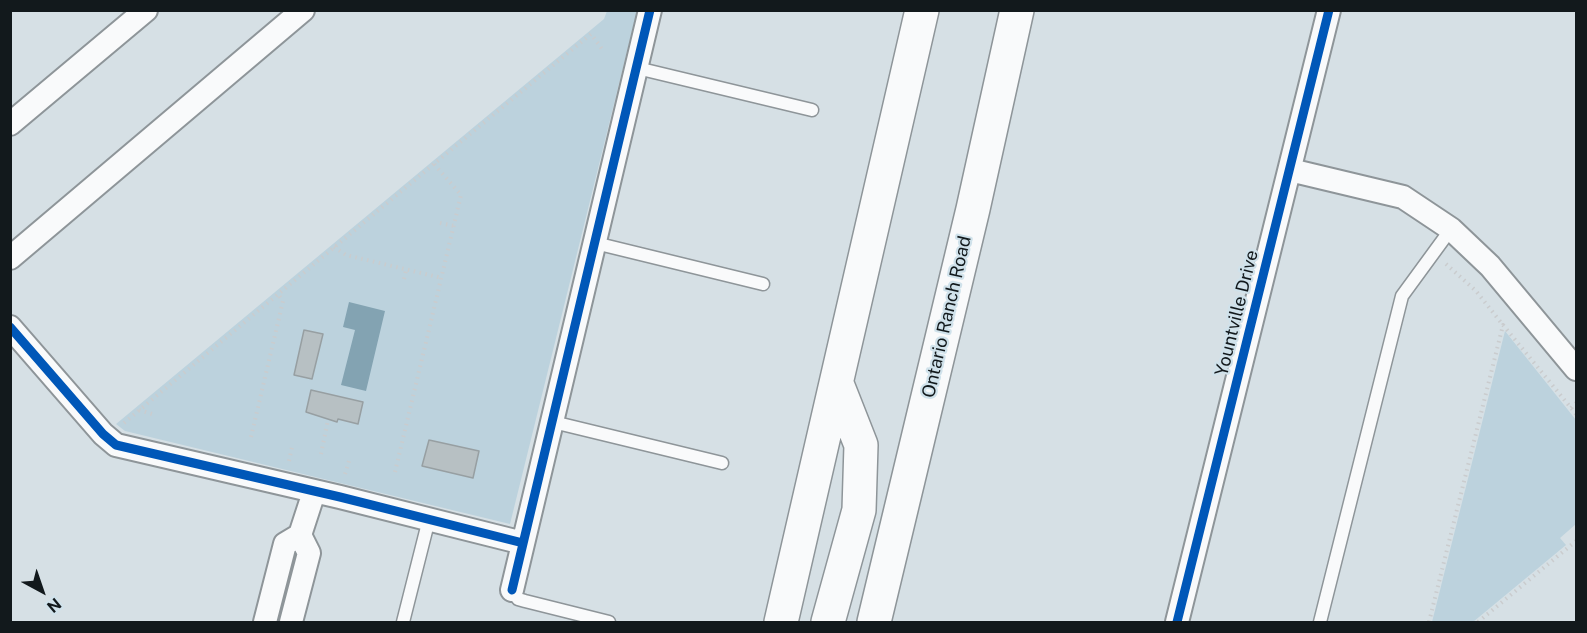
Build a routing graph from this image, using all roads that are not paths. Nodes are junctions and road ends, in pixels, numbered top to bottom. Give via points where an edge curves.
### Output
1 (146, 10) edge
2 (303, 10) edge
3 (650, 10) edge
4 (922, 10) edge
5 (1017, 10) edge
6 (1329, 10) edge
7 (637, 68) junction
8 (812, 110) dead end
9 (10, 124) edge
10 (1290, 170) junction
11 (1451, 229) junction
12 (595, 243) junction
13 (10, 258) edge
14 (763, 284) dead end
15 (10, 327) edge
16 (1576, 369) edge
17 (837, 384) junction
18 (553, 422) junction
19 (722, 463) dead end
20 (314, 492) junction
21 (429, 519) junction
22 (300, 535) junction
23 (523, 543) junction
24 (512, 590) joint
25 (265, 622) edge
26 (291, 622) edge
27 (403, 622) edge
28 (609, 622) edge
29 (781, 622) edge
30 (828, 622) edge
31 (874, 622) edge
32 (1177, 622) edge
33 (1320, 622) edge

1 - 9 street
2 - 13 street
3 - 7 street
4 - 17 main road
5 - 31 main road, Ontario Ranch Road
6 - 10 street, Yountville Drive
7 - 8 lane
7 - 12 street
10 - 11 street via 1403,197
10 - 32 street, Yountville Drive
11 - 16 street via 1490,266
11 - 33 lane via 1402,296
12 - 14 lane
12 - 18 street
15 - 20 street via 116,446
17 - 29 main road
17 - 30 main road via 861,445 859,510
18 - 19 lane
18 - 23 street
20 - 21 street
20 - 22 street
21 - 23 street
21 - 27 lane
22 - 25 street via 285,544
22 - 26 street via 309,553
23 - 24 street
24 - 28 lane via 525,601

